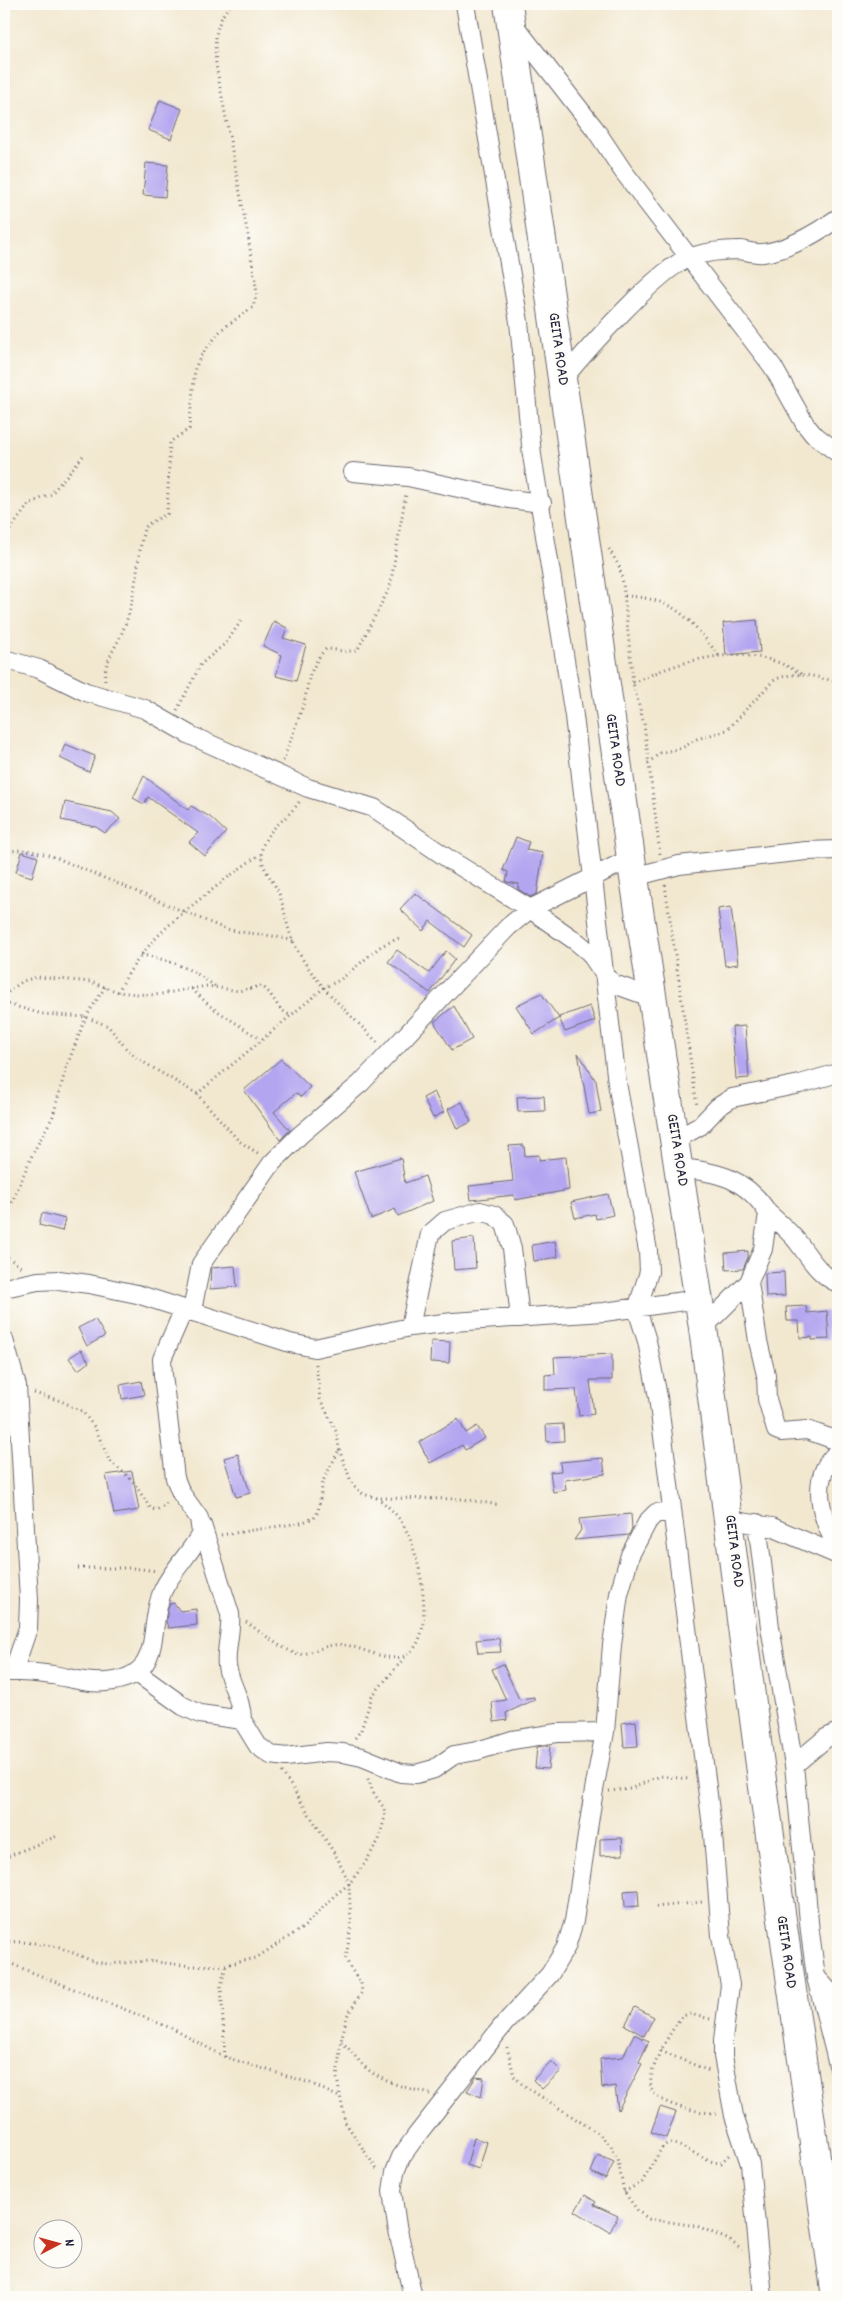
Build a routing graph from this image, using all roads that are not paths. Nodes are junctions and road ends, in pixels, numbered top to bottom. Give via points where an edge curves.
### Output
1 (465, 4) edge
2 (509, 12) edge
3 (838, 218) edge
4 (689, 257) junction
5 (562, 380) junction
6 (838, 453) edge
7 (353, 472) dead end
8 (542, 503) junction
9 (4, 659) edge
10 (838, 850) edge
11 (632, 868) junction
12 (592, 879) junction
13 (530, 909) junction
14 (606, 977) junction
15 (653, 998) junction
16 (838, 1073) edge
17 (675, 1140) junction
18 (680, 1168) junction
19 (768, 1213) junction
20 (750, 1282) junction
21 (838, 1283) edge
22 (4, 1288) edge
23 (699, 1299) junction
24 (637, 1309) junction
25 (188, 1310) junction
26 (520, 1318) junction
27 (410, 1327) junction
28 (703, 1328) junction
29 (4, 1340) edge
30 (838, 1441) edge
31 (838, 1452) edge
32 (671, 1511) junction
33 (730, 1520) junction
34 (757, 1523) junction
35 (204, 1531) junction
36 (838, 1548) edge
37 (838, 1555) edge
38 (8, 1672) edge
39 (137, 1673) junction
40 (242, 1720) junction
41 (606, 1732) junction
42 (838, 1732) edge
43 (794, 1765) junction
44 (816, 1977) junction
45 (838, 2001) edge
46 (838, 2065) edge
47 (413, 2297) edge
48 (763, 2297) edge
49 (836, 2297) edge

1 - 8 street via 517,305 532,455
2 - 4 street via 539,59 596,129 623,171
2 - 5 highway, GEITA ROAD
3 - 4 street via 782,248 762,253 740,250
4 - 5 street via 666,272 626,310
4 - 6 street via 773,367 806,424
5 - 11 highway, GEITA ROAD
7 - 8 street via 408,477
8 - 12 street via 574,716
9 - 13 street via 39,669 86,692 145,709 169,724 308,788 374,808
10 - 11 street via 662,869
11 - 12 street
11 - 15 highway, GEITA ROAD
12 - 13 street
12 - 14 street
13 - 14 street via 589,952
13 - 25 street via 483,952 361,1083 272,1163 201,1264
14 - 15 street via 614,984
14 - 24 street via 617,1082 648,1251 649,1272
15 - 17 highway, GEITA ROAD
16 - 17 street via 732,1098 700,1126
17 - 18 highway, GEITA ROAD
18 - 19 street via 711,1171 731,1179 760,1199
18 - 23 highway, GEITA ROAD
19 - 20 street via 763,1249
19 - 21 street via 796,1240 818,1268
20 - 28 street
20 - 30 street via 767,1399 776,1430 807,1430
22 - 25 street via 38,1281 79,1283 138,1294
23 - 24 street
23 - 28 highway, GEITA ROAD
24 - 26 street
24 - 32 street via 654,1373
25 - 27 street via 315,1348
25 - 35 street via 162,1359 171,1455 181,1493
26 - 27 street
26 - 27 street via 512,1248 505,1224 494,1215 480,1211 445,1221 430,1234
28 - 33 highway, GEITA ROAD
29 - 38 street via 17,1386 29,1600 28,1628
31 - 36 street via 820,1480 824,1518
32 - 41 street via 652,1516 630,1555 619,1594 613,1637
32 - 48 street via 730,1985 723,2040 726,2076 734,2116 750,2164
33 - 34 street
33 - 49 highway, GEITA ROAD via 765,1799
34 - 37 street via 792,1534
34 - 43 street via 770,1627
35 - 39 street via 172,1574 158,1603 152,1649
35 - 40 street via 226,1602 231,1628 227,1663 240,1701
38 - 39 street via 52,1675 86,1682 106,1682
39 - 40 street via 183,1706 200,1714
40 - 41 street via 258,1746 271,1755 343,1753 401,1773 416,1774 434,1769 454,1755 512,1740 557,1733
41 - 47 street via 574,1921 566,1947 550,1974 504,2024 446,2097 401,2157 395,2172 392,2191 397,2226
42 - 43 street
43 - 44 street
44 - 45 street
44 - 46 street

